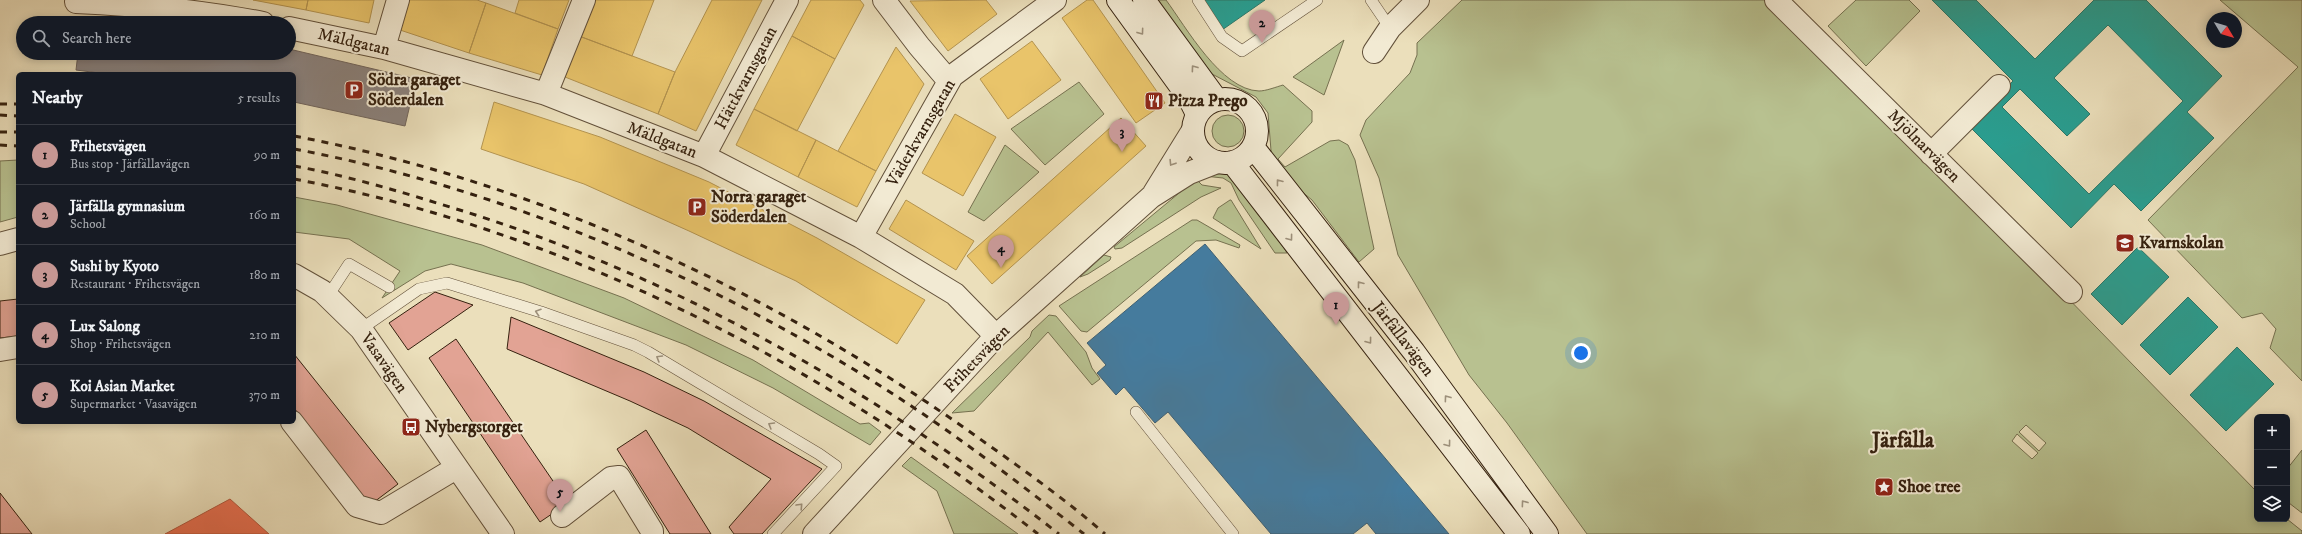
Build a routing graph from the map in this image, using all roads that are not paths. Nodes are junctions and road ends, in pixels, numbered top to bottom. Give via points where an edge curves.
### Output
1 (398, 0) edge
2 (584, 0) edge
3 (787, 0) edge
4 (884, 0) edge
5 (1055, 0) edge
6 (1118, 0) edge
7 (1144, 0) edge
8 (1198, 0) edge
9 (1317, 0) edge
10 (1371, 0) edge
11 (1418, 0) edge
12 (1776, 0) edge
13 (76, 2) dead end
14 (227, 8) edge
15 (246, 16) edge
16 (1390, 28) junction
17 (296, 29) edge
18 (384, 48) junction
19 (1374, 52) dead end
20 (948, 80) junction
21 (1999, 86) dead end
22 (546, 94) junction
23 (1217, 100) junction
24 (1195, 122) junction
25 (1253, 147) junction
26 (1931, 154) junction
27 (704, 156) junction
28 (1224, 162) junction
29 (1151, 197) junction
30 (861, 237) junction
31 (16, 239) edge
32 (0, 244) edge
33 (296, 276) edge
34 (389, 286) dead end
35 (2071, 292) dead end
36 (328, 296) junction
37 (361, 329) junction
38 (996, 336) junction
39 (16, 347) edge
40 (0, 350) edge
41 (1136, 412) dead end
42 (294, 424) edge
43 (456, 468) junction
44 (562, 516) dead end
45 (504, 534) edge
46 (652, 534) edge
47 (773, 534) edge
48 (814, 534) edge
49 (1233, 534) edge
50 (1519, 534) edge
51 (1548, 534) edge

1 - 18 street
2 - 22 street
3 - 27 street, Hättkvarnsgatan
4 - 20 street
5 - 20 street, Väderkvarnsgatan
6 -> 24 street via 1189,98
23 -> 7 street
8 - 9 lane via 1222,37 1242,51
10 - 16 lane
11 - 16 street
12 - 26 street, Mjölnarvägen
13 - 14 street
14 - 15 street
16 - 19 street
17 - 18 street, Mäldgatan
18 - 22 street, Mäldgatan
20 - 30 street, Väderkvarnsgatan
21 - 26 street
22 - 27 street, Mäldgatan
23 - 24 street via 1207,105
23 - 25 street via 1237,101 1251,111 1258,131
24 - 28 street via 1199,149 1206,157
24 -> 29 street, Frihetsvägen
25 - 28 street via 1244,157
51 -> 25 street, Järfällavägen via 1414,352
26 - 35 street, Mjölnarvägen
27 - 30 street, Mäldgatan
28 - 29 street, Frihetsvägen via 1189,173
28 -> 50 street, Järfällavägen
29 - 38 street, Frihetsvägen
30 - 38 street, Mäldgatan via 955,294
31 - 32 street
33 - 36 street, Vasavägen
34 - 36 lane via 349,264
36 - 37 street, Vasavägen
37 - 43 street, Vasavägen
47 -> 37 lane via 836,466 634,345 541,312 447,284 419,289
38 - 48 street, Frihetsvägen
39 - 40 street
41 - 49 lane
42 - 43 street via 357,506 381,513
43 - 45 street, Vasavägen
44 - 46 street via 611,478 619,477

